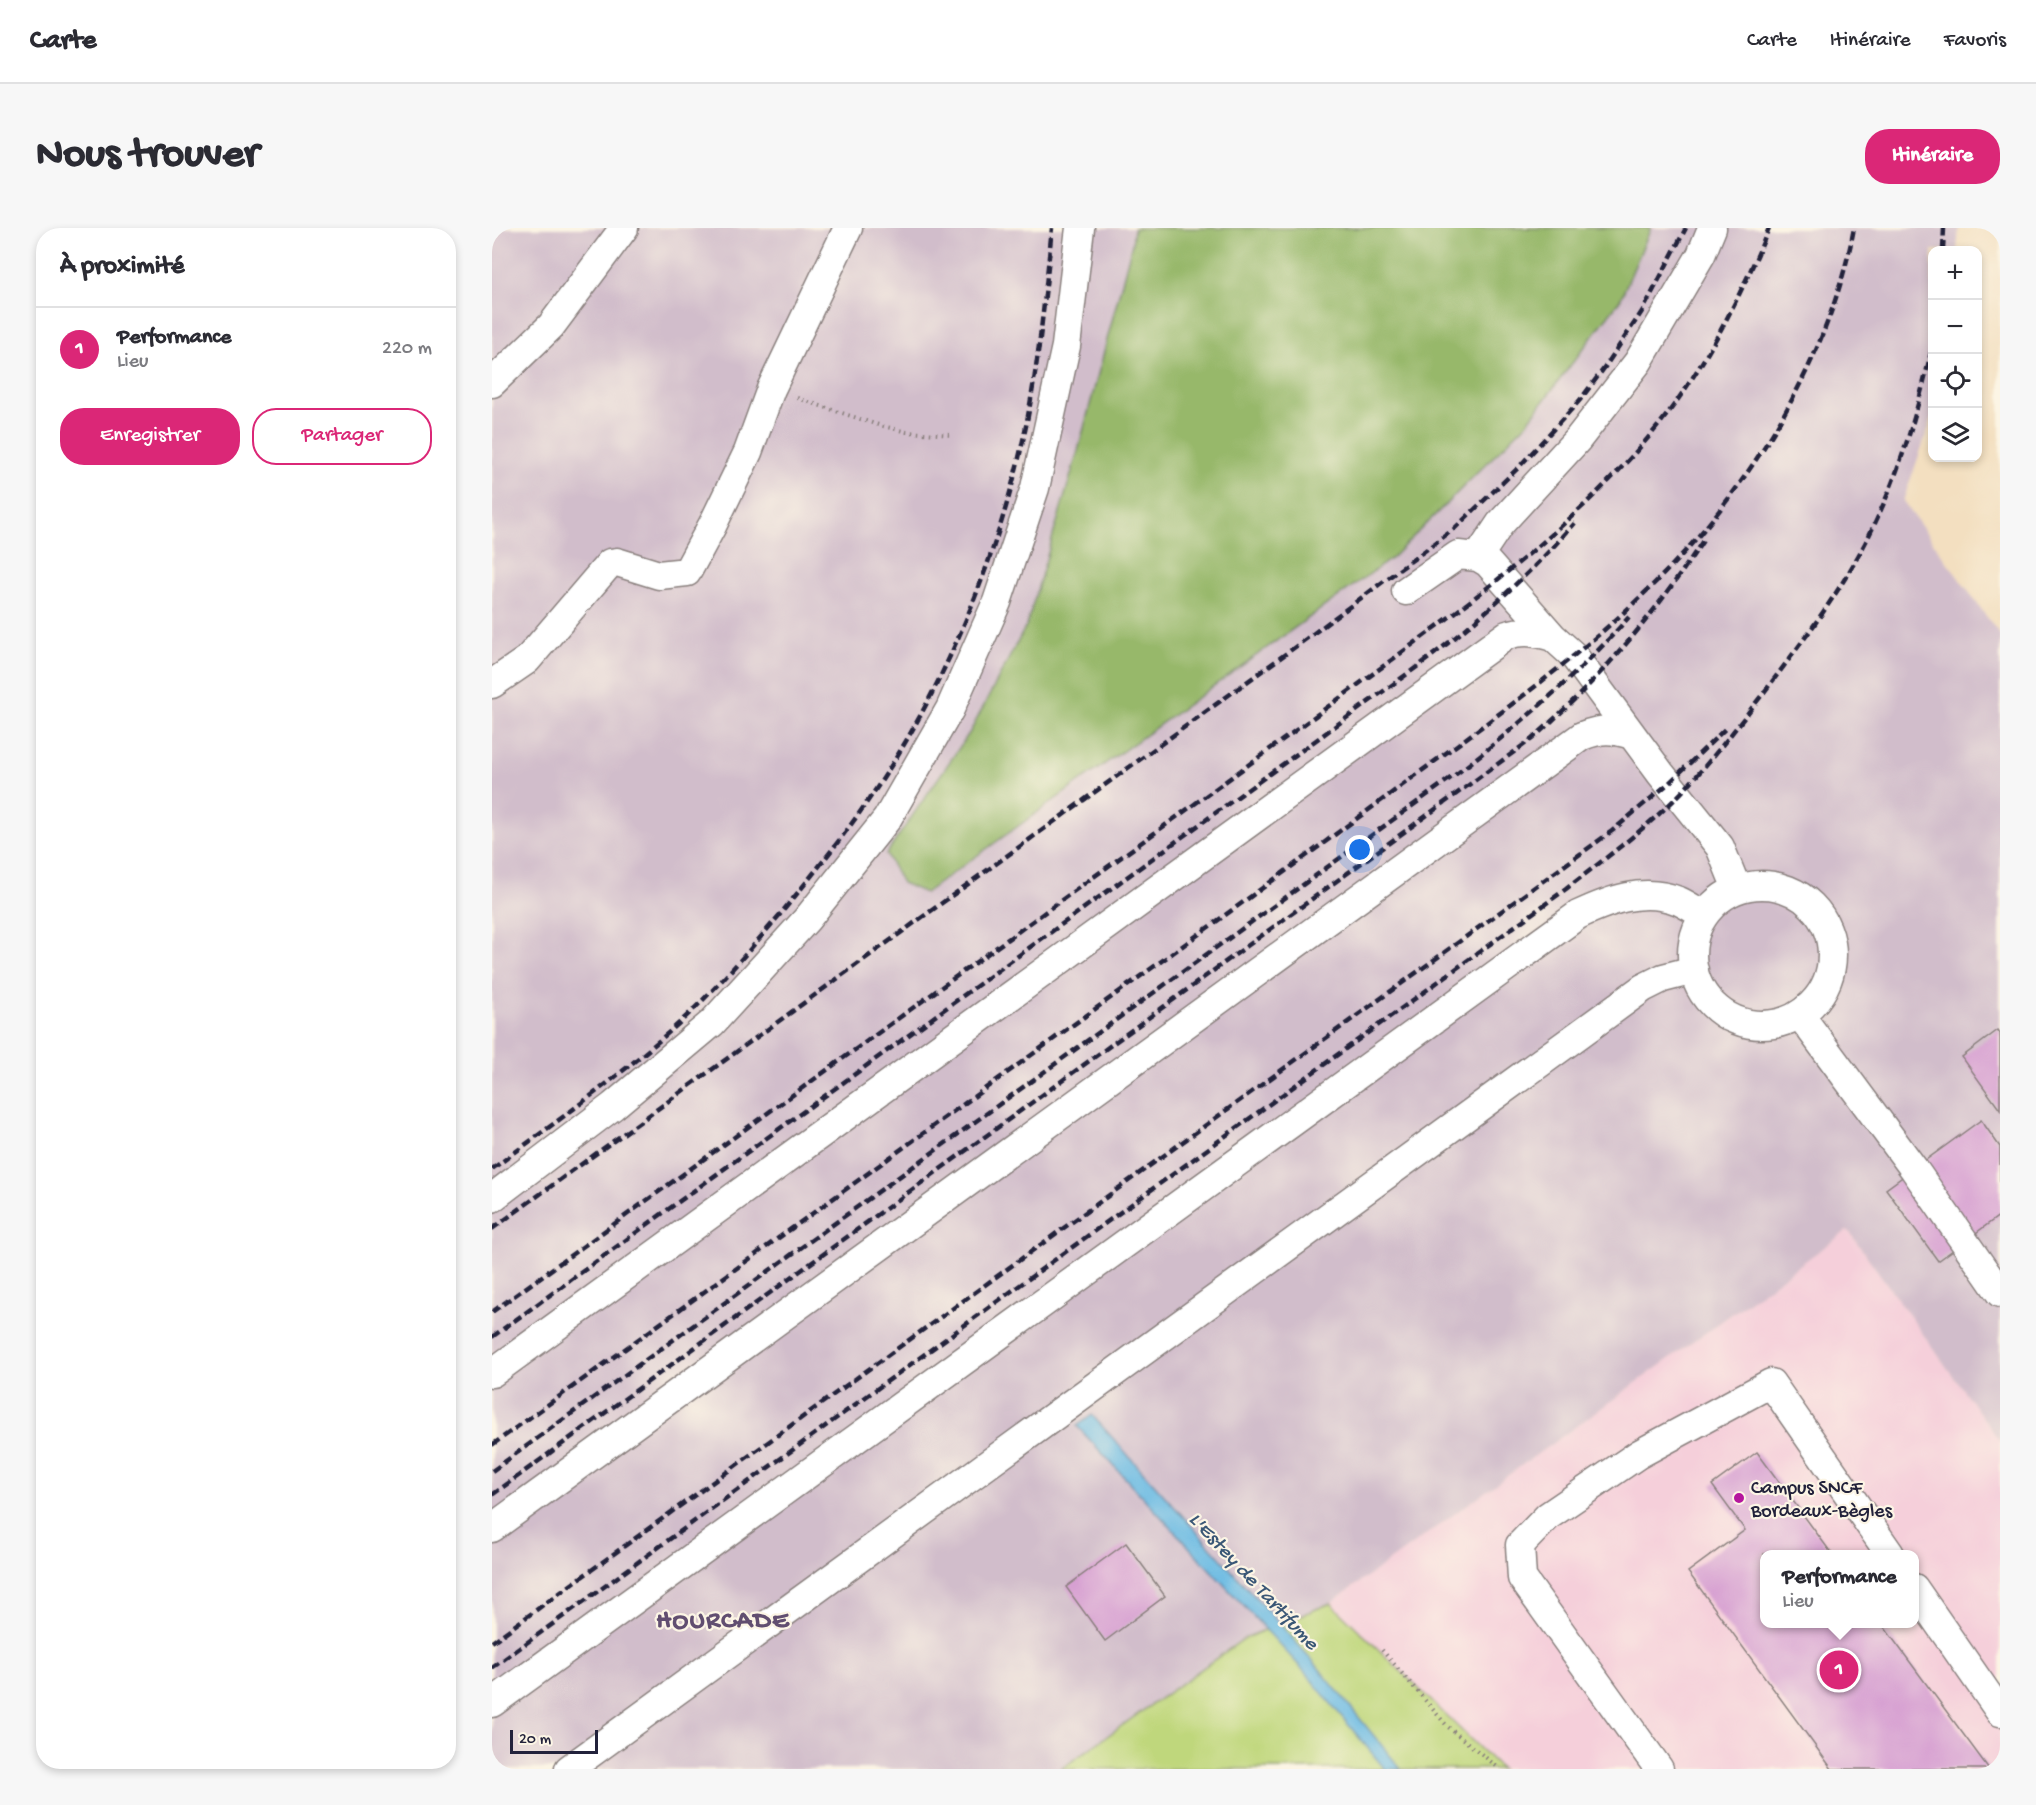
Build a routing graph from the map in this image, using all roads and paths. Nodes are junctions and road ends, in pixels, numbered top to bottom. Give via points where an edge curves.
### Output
1 (624, 228) edge
2 (848, 228) edge
3 (1080, 228) edge
4 (1712, 228) edge
5 (492, 384) edge
6 (771, 389) junction
7 (953, 435) dead end
8 (1478, 557) junction
9 (1406, 591) dead end
10 (1553, 637) junction
11 (492, 684) edge
12 (1632, 735) junction
13 (1737, 889) junction
14 (1704, 915) junction
15 (1694, 970) junction
16 (1800, 1015) junction
17 (492, 1198) edge
18 (2000, 1293) edge
19 (492, 1373) edge
20 (492, 1528) edge
21 (1887, 1550) edge
22 (1919, 1595) edge
23 (1382, 1650) dead end
24 (492, 1703) edge
25 (2000, 1712) edge
26 (569, 1769) edge
27 (1500, 1769) edge
28 (1659, 1769) edge

1 - 5 street via 551,326
2 - 6 street
3 - 17 street via 1066,346 1035,488 997,602 954,698 887,819 807,919 712,1023 613,1106
4 - 8 street via 1701,255 1638,362 1578,439 1500,524
6 - 7 path via 875,424 907,432
6 - 11 street via 748,452 687,572 659,575 610,563 527,660
8 - 9 street via 1458,555
8 - 10 street
10 - 12 street via 1578,661
10 - 19 street via 1521,631 1507,635
12 - 13 street via 1720,847
12 - 20 street via 1597,730 1582,736
13 - 14 street
13 - 16 street via 1760,885 1782,888 1803,898 1819,914 1829,934 1833,957 1829,980 1817,1000
14 - 15 street via 1692,951
14 - 24 street via 1678,901 1649,894 1608,901 1578,915
15 - 16 street via 1702,991 1716,1008 1735,1020 1757,1026 1779,1024
15 - 26 street via 1643,988
16 - 18 street
21 - 28 street via 1771,1383 1639,1454 1548,1516 1520,1545 1522,1578
22 - 25 street
23 - 27 path via 1448,1726

